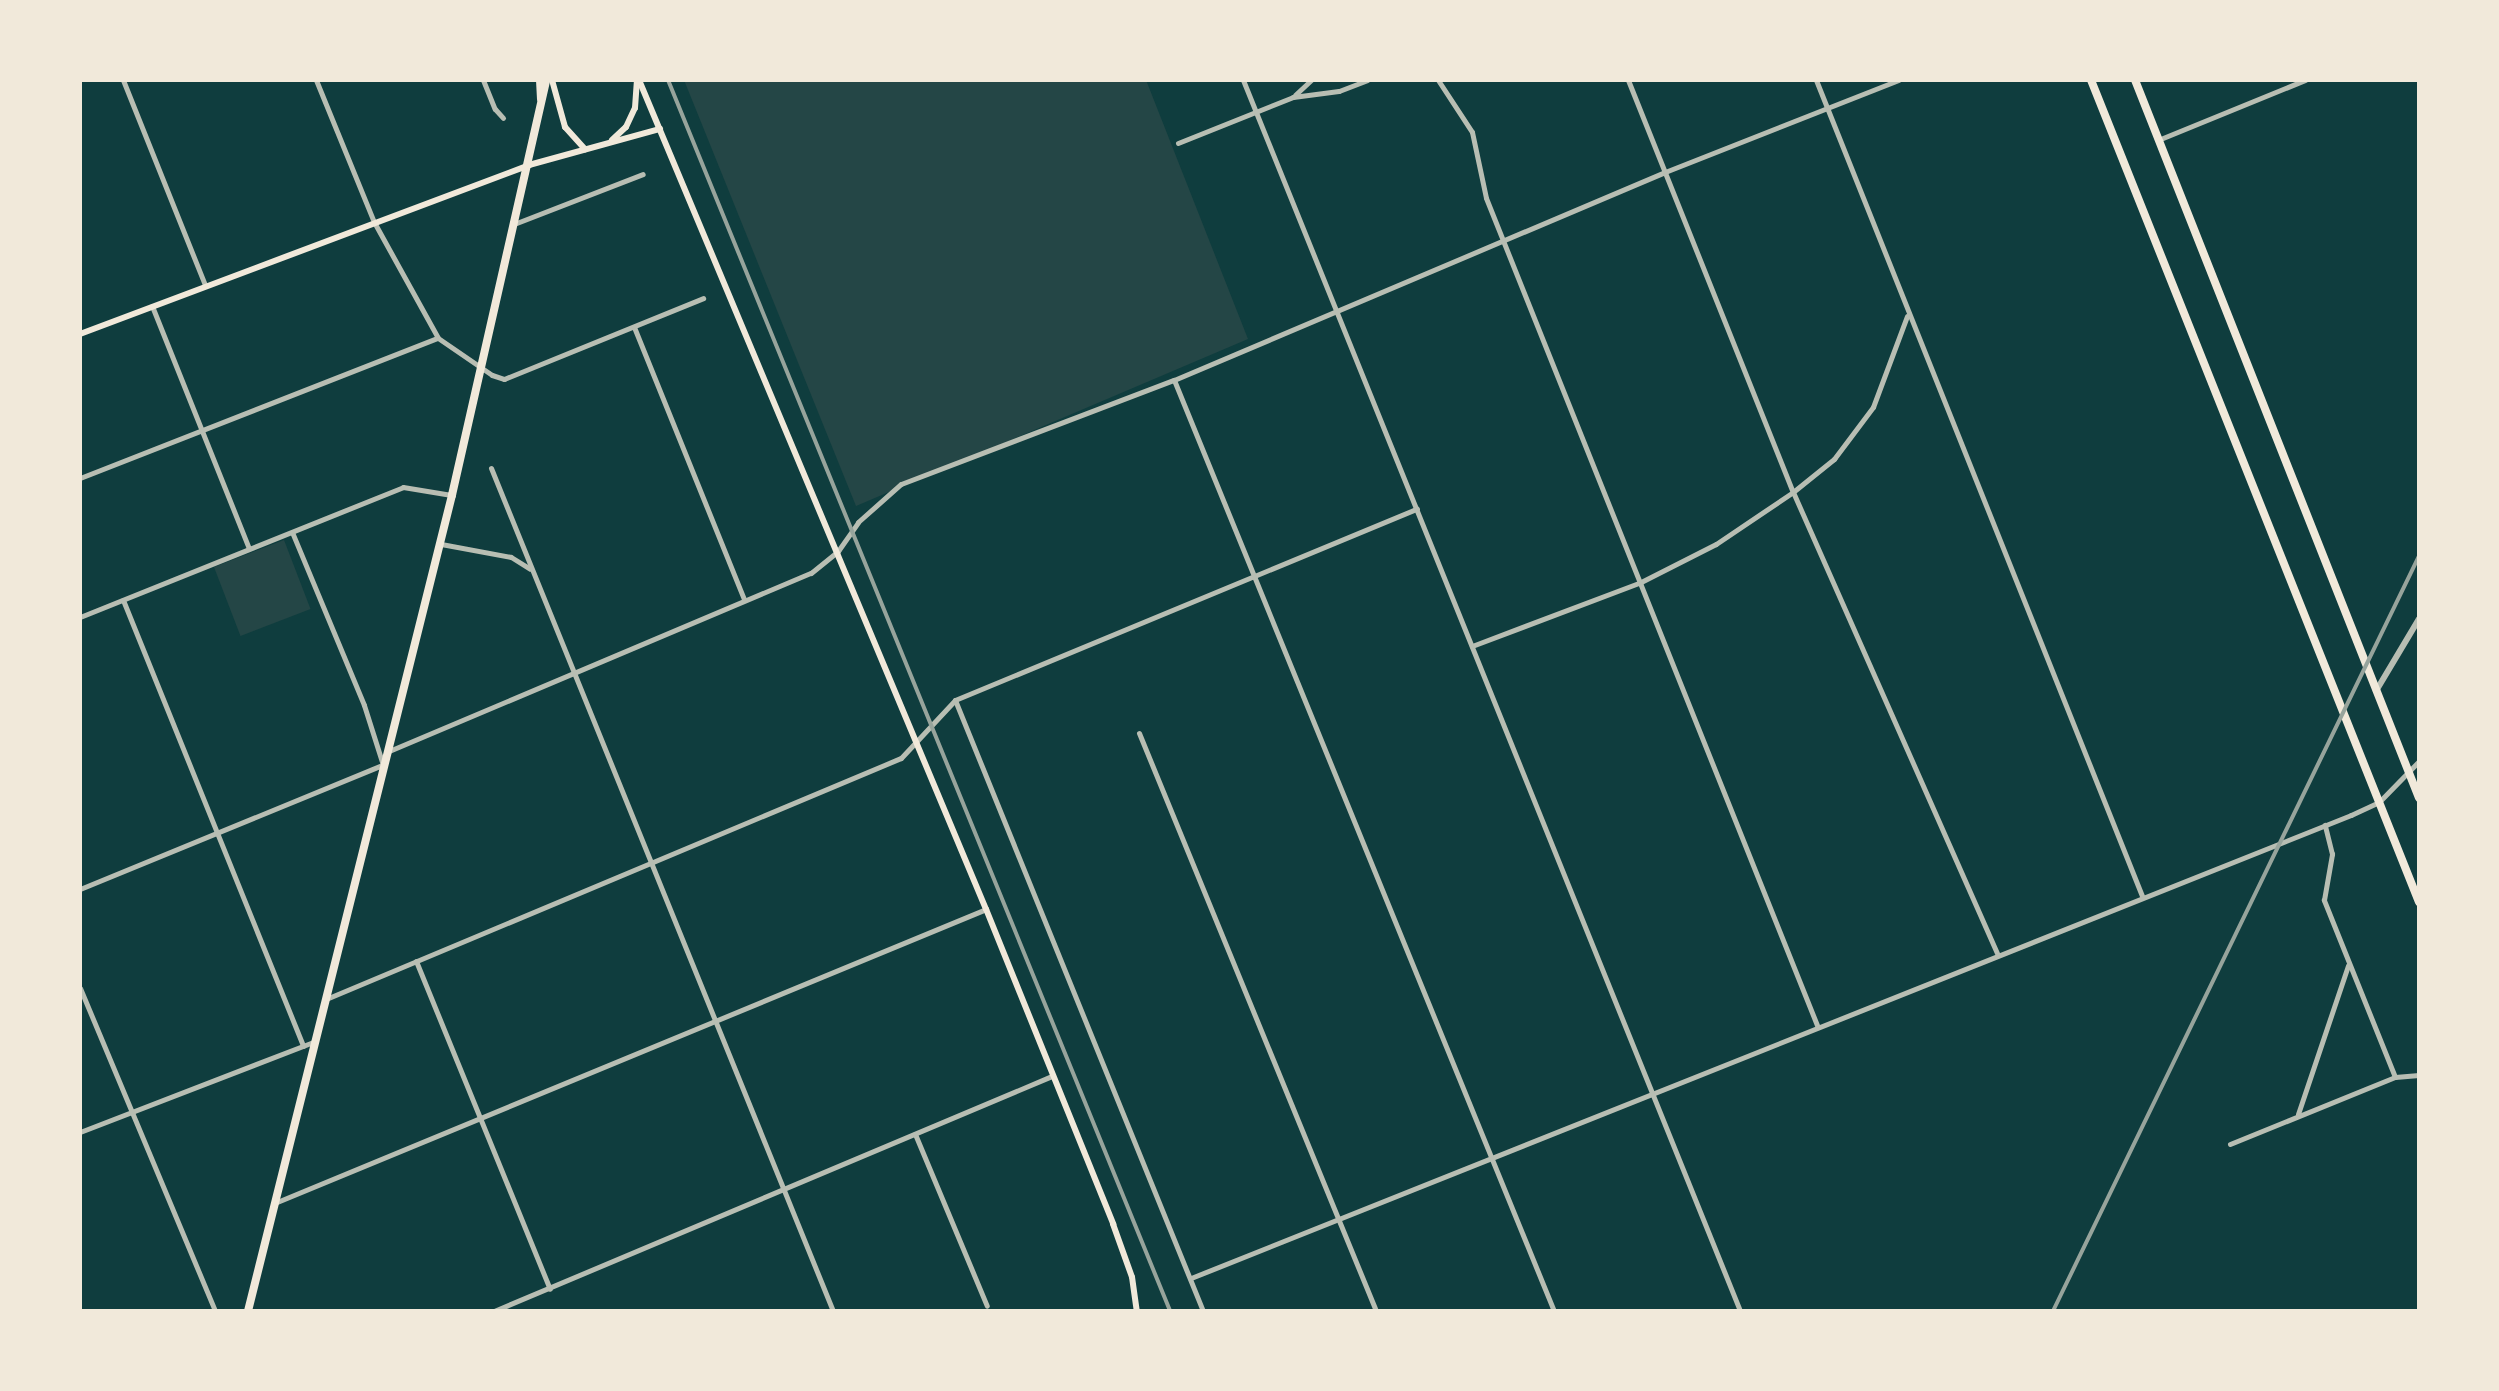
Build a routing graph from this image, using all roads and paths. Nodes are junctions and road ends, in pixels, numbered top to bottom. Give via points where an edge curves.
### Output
1 (123, 80) edge
2 (316, 80) edge
3 (483, 80) edge
4 (545, 80) edge
5 (638, 80) edge
6 (1243, 80) edge
7 (1311, 80) edge
8 (1367, 80) edge
9 (1438, 80) edge
10 (1628, 80) edge
11 (1816, 80) edge
12 (1898, 80) edge
13 (2090, 80) edge
14 (2135, 80) edge
15 (2305, 80) edge
16 (1293, 96) junction
17 (1828, 107) junction
18 (1256, 111) junction
19 (503, 118) dead end
20 (660, 129) junction
21 (2158, 140) junction
22 (1178, 142) dead end
23 (609, 143) junction
24 (585, 149) junction
25 (529, 165) junction
26 (1665, 172) junction
27 (643, 174) dead end
28 (374, 222) junction
29 (514, 224) junction
30 (1504, 241) junction
31 (205, 285) junction
32 (703, 298) dead end
33 (152, 306) junction
34 (1336, 309) junction
35 (1908, 315) junction
36 (634, 326) junction
37 (80, 334) edge
38 (438, 338) junction
39 (479, 368) junction
40 (1174, 380) junction
41 (199, 431) junction
42 (491, 468) dead end
43 (80, 478) edge
44 (1793, 492) junction
45 (452, 495) junction
46 (1417, 509) junction
47 (292, 532) junction
48 (439, 544) junction
49 (249, 548) junction
50 (838, 551) junction
51 (532, 571) junction
52 (1255, 576) junction
53 (1641, 582) junction
54 (744, 599) junction
55 (123, 600) junction
56 (80, 617) edge
57 (2419, 619) edge
58 (1472, 646) junction
59 (574, 676) junction
60 (2376, 692) junction
61 (955, 700) junction
62 (1139, 734) dead end
63 (916, 742) junction
64 (386, 752) junction
65 (2419, 760) edge
66 (383, 765) junction
67 (2407, 769) junction
68 (2419, 798) edge
69 (2379, 802) junction
70 (2325, 826) junction
71 (217, 833) junction
72 (650, 863) junction
73 (80, 888) edge
74 (2142, 896) junction
75 (2419, 902) edge
76 (986, 909) junction
77 (1997, 953) junction
78 (416, 961) junction
79 (2349, 964) junction
80 (80, 988) edge
81 (323, 1000) junction
82 (716, 1022) junction
83 (1817, 1025) junction
84 (308, 1044) junction
85 (2419, 1074) edge
86 (1052, 1076) junction
87 (2394, 1077) junction
88 (1651, 1091) junction
89 (132, 1112) junction
90 (2298, 1114) junction
91 (481, 1120) junction
92 (80, 1132) edge
93 (915, 1134) junction
94 (2230, 1144) dead end
95 (1491, 1156) junction
96 (784, 1192) junction
97 (274, 1204) junction
98 (1338, 1217) junction
99 (1191, 1278) junction
100 (550, 1289) junction
101 (987, 1306) dead end
102 (216, 1311) edge
103 (248, 1311) edge
104 (494, 1311) edge
105 (833, 1311) edge
106 (1137, 1311) edge
107 (1204, 1311) edge
108 (1376, 1311) edge
109 (1554, 1311) edge
110 (1740, 1311) edge

1 - 31 street
2 - 28 street
3 - 19 street
4 - 24 main road via 564,127
4 - 25 main road
5 - 20 main road
5 - 23 main road via 635,108
6 - 18 street
7 - 16 street
8 - 16 street
9 - 30 street via 1472,132 1486,198
10 - 26 street
11 - 17 street
12 - 17 street
13 - 69 main road
14 - 21 main road
15 - 21 street
16 - 18 street
17 - 26 street
17 - 35 street
18 - 22 street
18 - 34 street
20 - 23 main road
20 - 50 main road
21 - 60 main road
23 - 24 main road
24 - 25 main road
25 - 28 main road
25 - 29 main road
26 - 30 street
26 - 44 street
27 - 29 street
28 - 31 main road
28 - 38 street
29 - 39 main road
30 - 34 street
30 - 53 street
31 - 33 main road
32 - 36 street
33 - 37 main road
33 - 41 street
34 - 40 street
34 - 46 street
35 - 44 street via 1872,407 1834,459
35 - 74 street
36 - 39 street via 504,379
36 - 54 street
38 - 39 street
38 - 41 street
39 - 45 main road
40 - 50 street via 901,484 858,522
40 - 52 street
41 - 43 street
41 - 49 street
42 - 51 street
44 - 53 street via 1716,544
44 - 77 street
45 - 47 street via 403,488
45 - 48 main road
46 - 52 street
46 - 58 street
47 - 49 street
47 - 66 street
48 - 51 street via 511,557
48 - 64 main road
49 - 55 street
50 - 54 street via 811,572
50 - 63 main road
51 - 59 street
52 - 61 street
52 - 95 street
53 - 58 street
53 - 83 street
54 - 59 street
55 - 56 street
55 - 71 street
57 - 60 street
58 - 88 street
59 - 64 street
59 - 72 street
60 - 67 main road
61 - 63 street
61 - 99 street
62 - 98 street
63 - 72 street via 901,758
63 - 76 main road
64 - 66 main road
65 - 67 street
66 - 71 street
66 - 81 main road
67 - 68 main road
67 - 69 street
69 - 70 street
69 - 75 main road
70 - 74 street
70 - 79 street via 2332,854 2324,900
71 - 73 street
71 - 84 street
72 - 78 street
72 - 82 street
74 - 77 street
76 - 82 street
76 - 86 main road
77 - 83 street
78 - 81 street
78 - 91 street
79 - 87 street
79 - 90 street
80 - 89 street
81 - 84 main road
82 - 91 street
82 - 96 street
83 - 88 street
84 - 89 street
84 - 97 main road
85 - 87 street
86 - 93 street
86 - 106 main road via 1132,1277
87 - 90 street
88 - 95 street
88 - 110 street
89 - 92 street
89 - 102 street
90 - 94 street
91 - 97 street
91 - 100 street
93 - 96 street
93 - 101 street
95 - 98 street
95 - 109 street
96 - 100 street
96 - 105 street
97 - 103 main road
98 - 99 street
98 - 108 street
99 - 107 street
100 - 104 street

